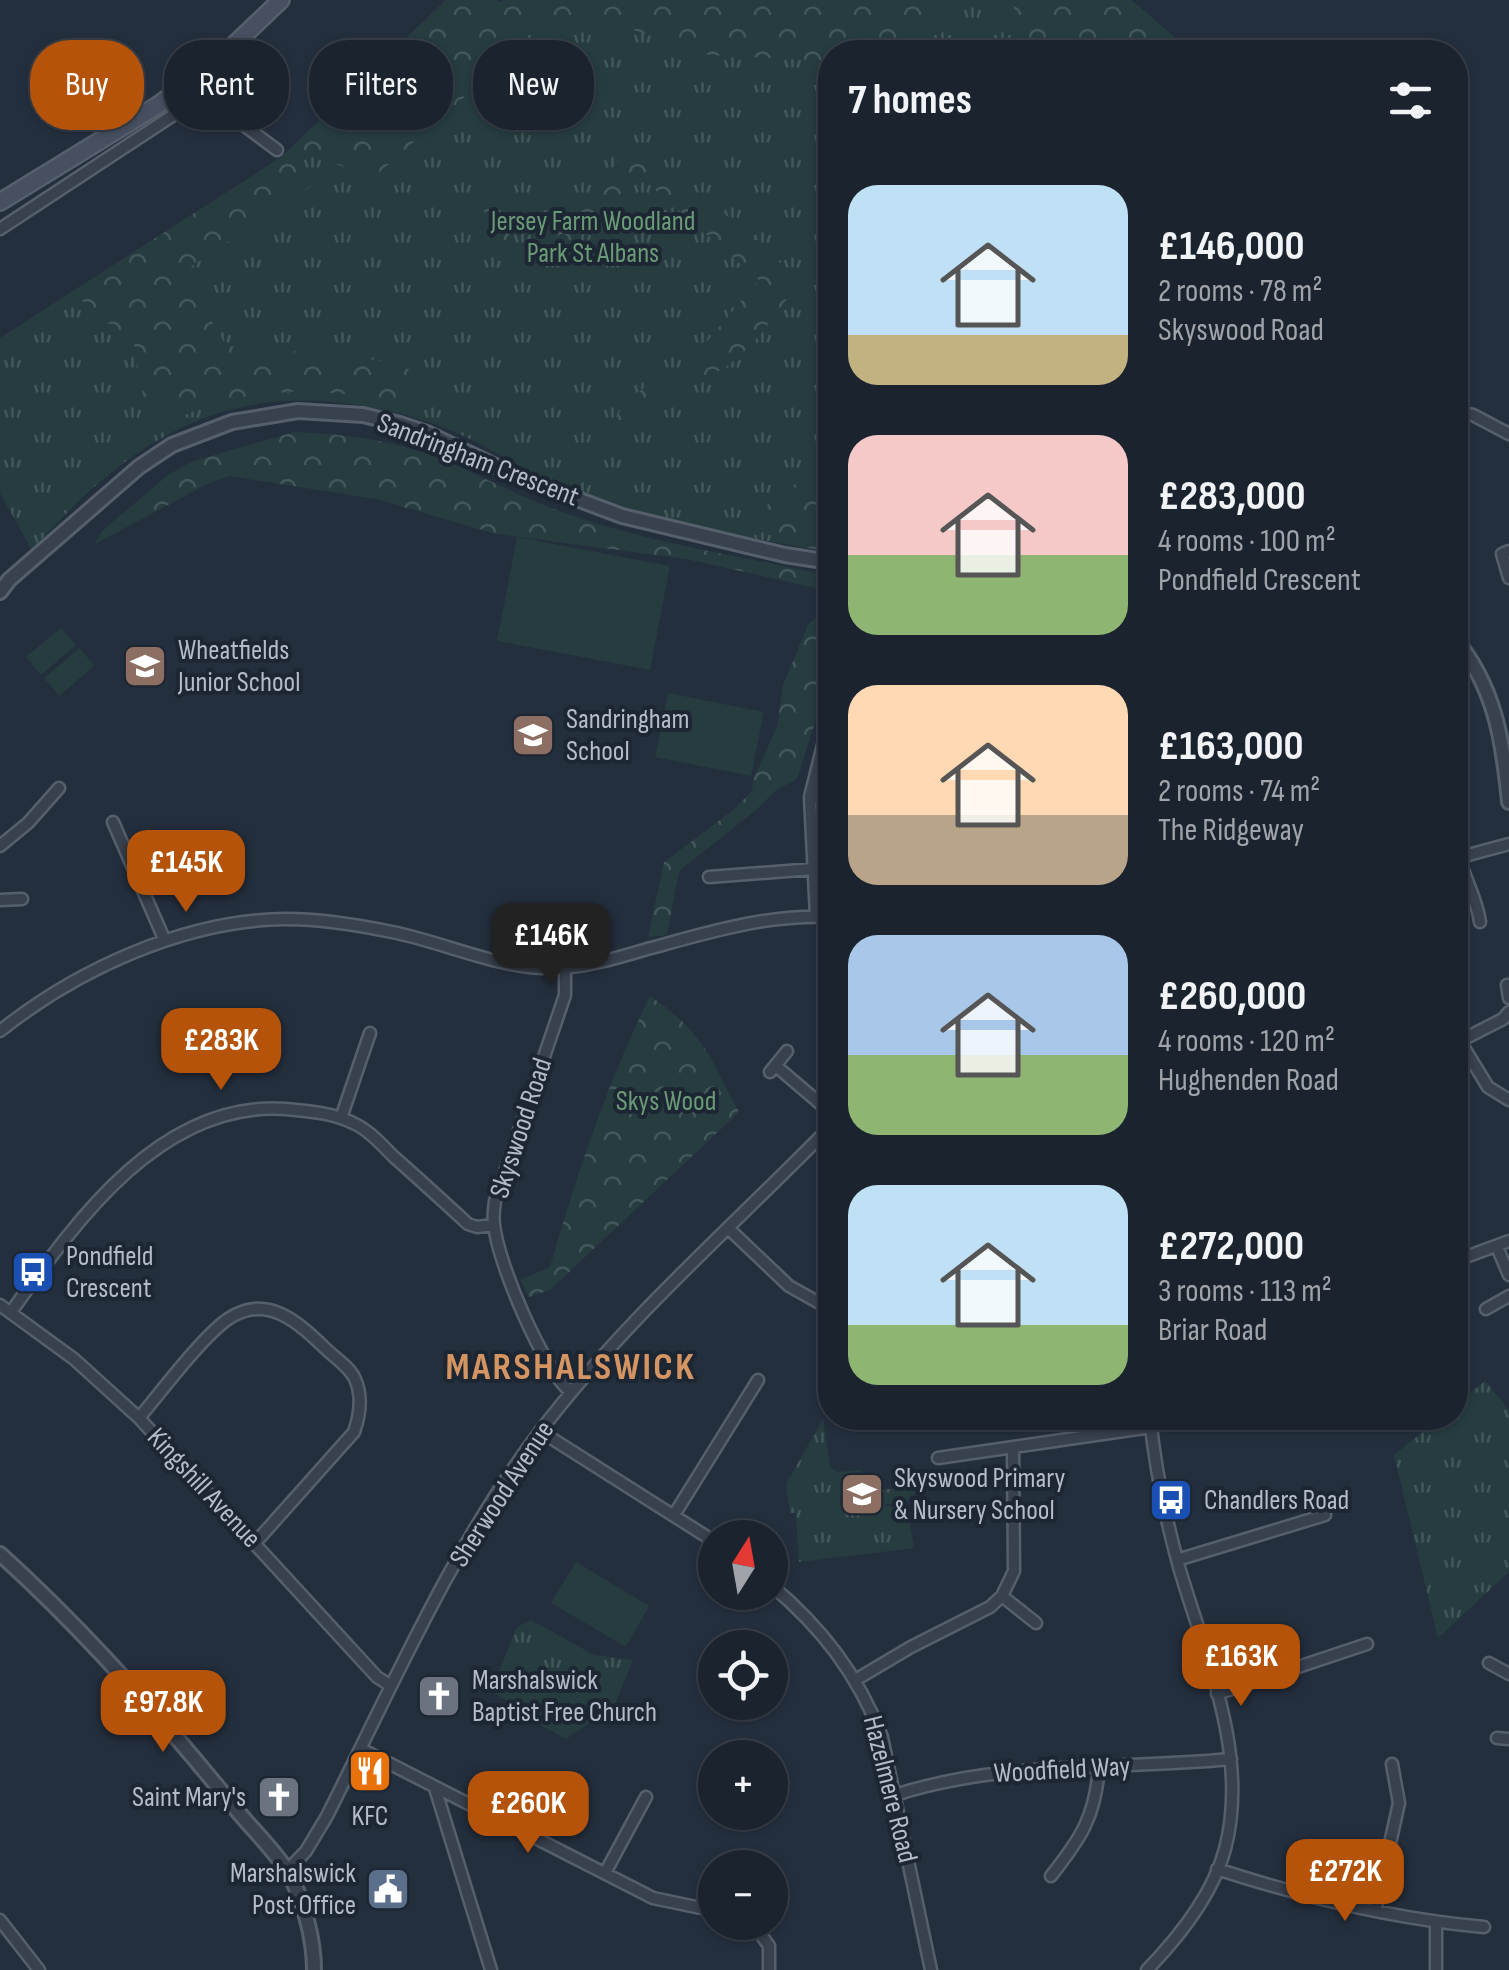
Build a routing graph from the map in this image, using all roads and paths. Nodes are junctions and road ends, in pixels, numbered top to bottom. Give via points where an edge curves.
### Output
1 (281, 0) edge
2 (237, 40) edge
3 (164, 101) edge
4 (164, 121) edge
5 (250, 130) edge
6 (277, 150) dead end
7 (0, 202) edge
8 (0, 228) edge
9 (1468, 415) edge
10 (1509, 418) edge
11 (1506, 432) edge
12 (1509, 551) edge
13 (818, 560) edge
14 (1509, 578) edge
15 (0, 592) edge
16 (1468, 655) edge
17 (1473, 662) junction
18 (1468, 665) edge
19 (1506, 749) edge
20 (818, 777) edge
21 (58, 788) dead end
22 (810, 797) junction
23 (818, 797) edge
24 (1509, 802) edge
25 (114, 822) dead end
26 (1509, 844) edge
27 (0, 846) edge
28 (1468, 855) edge
29 (813, 870) junction
30 (708, 877) dead end
31 (1468, 891) edge
32 (22, 899) dead end
33 (0, 900) edge
34 (816, 916) joint
35 (1480, 922) dead end
36 (165, 941) junction
37 (565, 968) junction
38 (1509, 1012) edge
39 (0, 1032) edge
40 (370, 1033) dead end
41 (1468, 1033) edge
42 (786, 1051) dead end
43 (1468, 1054) edge
44 (1509, 1100) edge
45 (818, 1103) edge
46 (341, 1118) junction
47 (818, 1138) edge
48 (494, 1225) junction
49 (728, 1228) junction
50 (1509, 1241) edge
51 (1496, 1247) junction
52 (1468, 1257) edge
53 (1509, 1275) edge
54 (1509, 1296) edge
55 (818, 1302) edge
56 (0, 1305) edge
57 (1486, 1309) dead end
58 (11, 1312) junction
59 (758, 1380) dead end
60 (571, 1392) junction
61 (139, 1418) junction
62 (1108, 1430) edge
63 (1152, 1430) edge
64 (540, 1431) junction
65 (1013, 1448) junction
66 (938, 1458) dead end
67 (674, 1515) junction
68 (1325, 1515) dead end
69 (698, 1531) edge
70 (256, 1543) junction
71 (0, 1554) edge
72 (1178, 1560) junction
73 (1002, 1596) junction
74 (788, 1600) edge
75 (1036, 1623) dead end
76 (1367, 1644) dead end
77 (1489, 1664) dead end
78 (1506, 1673) edge
79 (856, 1679) junction
80 (392, 1686) junction
81 (1499, 1686) dead end
82 (1217, 1694) junction
83 (360, 1749) junction
84 (1231, 1760) junction
85 (1392, 1764) dead end
86 (1098, 1768) junction
87 (434, 1788) junction
88 (896, 1795) junction
89 (646, 1797) dead end
90 (1217, 1869) junction
91 (288, 1870) junction
92 (604, 1873) junction
93 (1051, 1876) dead end
94 (698, 1908) edge
95 (1375, 1910) junction
96 (0, 1920) edge
97 (1436, 1922) junction
98 (1484, 1927) dead end
99 (766, 1940) edge
100 (39, 1970) edge
101 (314, 1970) edge
102 (491, 1970) edge
103 (768, 1970) edge
104 (931, 1970) edge
105 (1147, 1970) edge
106 (1436, 1970) edge

1 - 2 main road
3 - 7 main road
4 - 8 street
5 - 6 street
9 - 11 street
10 - 11 street
12 - 14 street via 1502,554
13 - 15 street, Sandringham Crescent via 622,516 400,424 298,411 232,422 172,445
16 - 17 street
17 - 18 street
17 - 19 street
19 - 24 street
20 - 22 street
21 - 27 street
22 - 23 street
22 - 29 street
25 - 36 street
26 - 28 street
29 - 30 street
29 - 34 street
31 - 35 street
32 - 33 street
34 - 37 street via 755,921
36 - 37 street via 285,919 390,931 511,964
36 - 39 street via 56,992
37 - 48 street, Skyswood Road via 565,996 495,1201
38 - 41 street
40 - 46 street
42 - 45 street via 773,1069
43 - 44 street via 1488,1087
46 - 48 street via 367,1132 468,1224
46 - 58 street via 262,1107 229,1112 168,1140 97,1203
47 - 49 street, Sherwood Avenue
48 - 60 street, Skyswood Road via 548,1366
49 - 55 street via 789,1286
49 - 60 street, Sherwood Avenue
50 - 51 street
51 - 52 street
51 - 53 street
54 - 57 street
56 - 58 street, Kingshill Avenue
58 - 61 street, Kingshill Avenue
59 - 67 street
60 - 64 street, Sherwood Avenue
61 - 70 street, Kingshill Avenue
61 - 70 street via 220,1326 249,1310 269,1309 297,1322 354,1376 360,1394 354,1432
62 - 65 street
63 - 72 street
64 - 67 street
64 - 80 street, Sherwood Avenue via 475,1527
65 - 66 street
65 - 73 street via 1014,1571
67 - 69 street
68 - 72 street
70 - 80 street, Kingshill Avenue via 376,1677
71 - 91 street via 163,1722
72 - 82 street
73 - 75 street
73 - 79 street
74 - 79 street, Hazelmere Road
76 - 82 street
77 - 78 street
78 - 81 street
79 - 88 street, Hazelmere Road via 882,1737
80 - 83 street, Sherwood Avenue
82 - 84 street
83 - 87 street
83 - 91 street, Sherwood Avenue via 313,1840
84 - 86 street, Woodfield Way
84 - 90 street via 1232,1802
85 - 95 street via 1399,1803
86 - 88 street, Woodfield Way via 986,1773
86 - 93 street via 1096,1801 1076,1845
87 - 92 street
87 - 102 street
88 - 104 street, Hazelmere Road
89 - 92 street
90 - 95 street
90 - 105 street via 1196,1909
91 - 101 street
92 - 94 street via 653,1898
95 - 97 street
96 - 100 street
97 - 98 street
97 - 106 street
99 - 103 street

